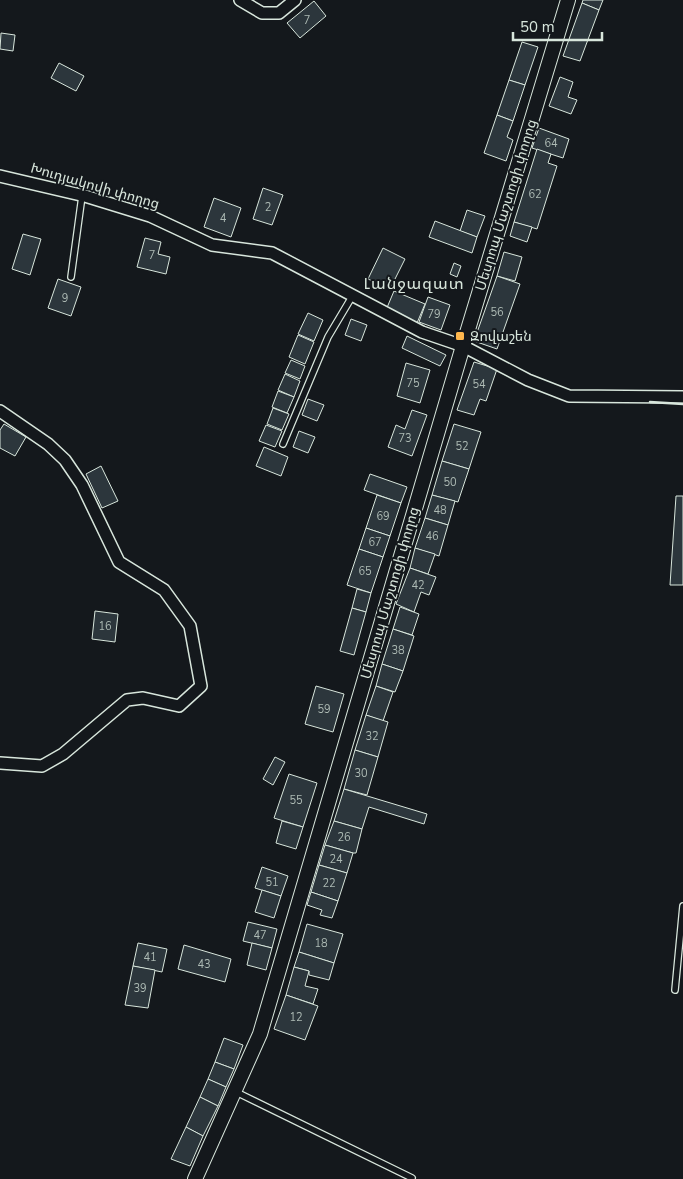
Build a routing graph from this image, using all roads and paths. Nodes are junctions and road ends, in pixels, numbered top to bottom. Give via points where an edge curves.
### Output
1 (240, 0) edge
2 (295, 0) edge
3 (568, 0) edge
4 (0, 176) edge
5 (82, 196) junction
6 (71, 276) dead end
7 (352, 295) junction
8 (464, 346) junction
9 (683, 397) edge
10 (0, 411) edge
11 (283, 444) dead end
12 (0, 764) edge
13 (683, 906) edge
14 (675, 990) dead end
15 (234, 1091) junction
16 (412, 1178) edge
17 (195, 1179) edge

1 - 2 street via 262,13 279,13
3 - 8 street, Մեսրոպ Մաշտոցի փողոց
4 - 5 street, Խուդյակովի փողոց
5 - 6 lane
5 - 7 street, Խուդյակովի փողոց via 150,216 212,245 272,253
7 - 8 street, Խուդյակովի փողոց via 422,332
7 - 11 lane via 328,337
8 - 9 street, Խուդյակովի փողոց via 528,380 569,396
8 - 15 street, Մեսրոպ Մաշտոցի փողոց via 260,1034
10 - 12 street via 48,444 65,460 82,485 119,562 164,590 190,626 201,686 179,706 143,698 126,700 63,754 42,766
13 - 14 lane
15 - 16 lane
15 - 17 street, Մեսրոպ Մաշտոցի փողոց

